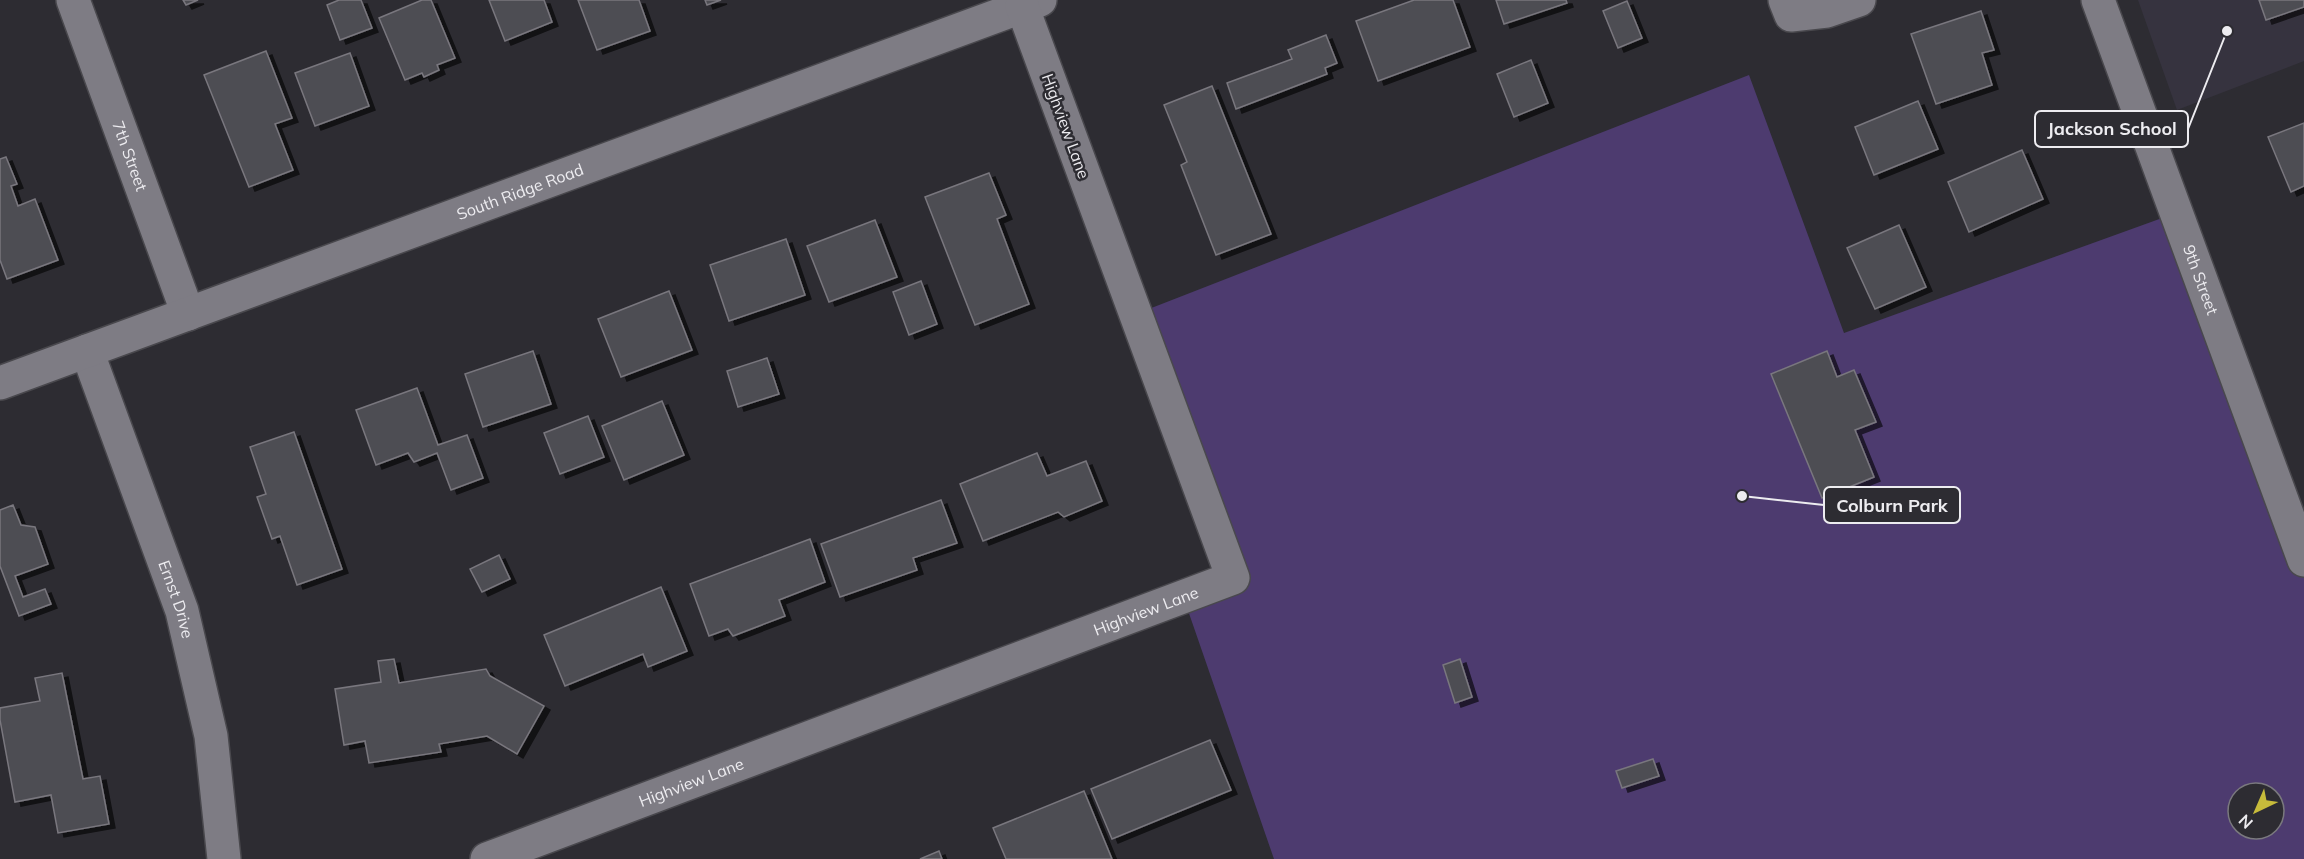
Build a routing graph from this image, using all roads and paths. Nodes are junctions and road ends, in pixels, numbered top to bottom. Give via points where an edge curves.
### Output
1 (73, 0) edge
2 (1785, 0) edge
3 (1859, 0) edge
4 (2098, 0) edge
5 (1031, 3) edge
6 (188, 314) junction
7 (87, 351) junction
8 (0, 383) edge
9 (2304, 560) edge
10 (224, 859) edge
11 (487, 859) edge

1 - 6 street, 7th Street
2 - 3 street via 1791,15 1827,11
4 - 9 street, 9th Street
5 - 6 street, South Ridge Road
5 - 11 street, Highview Lane via 1233,578
6 - 7 street, South Ridge Road
7 - 8 street, South Ridge Road
7 - 10 street, Ernst Drive via 182,611 211,736

